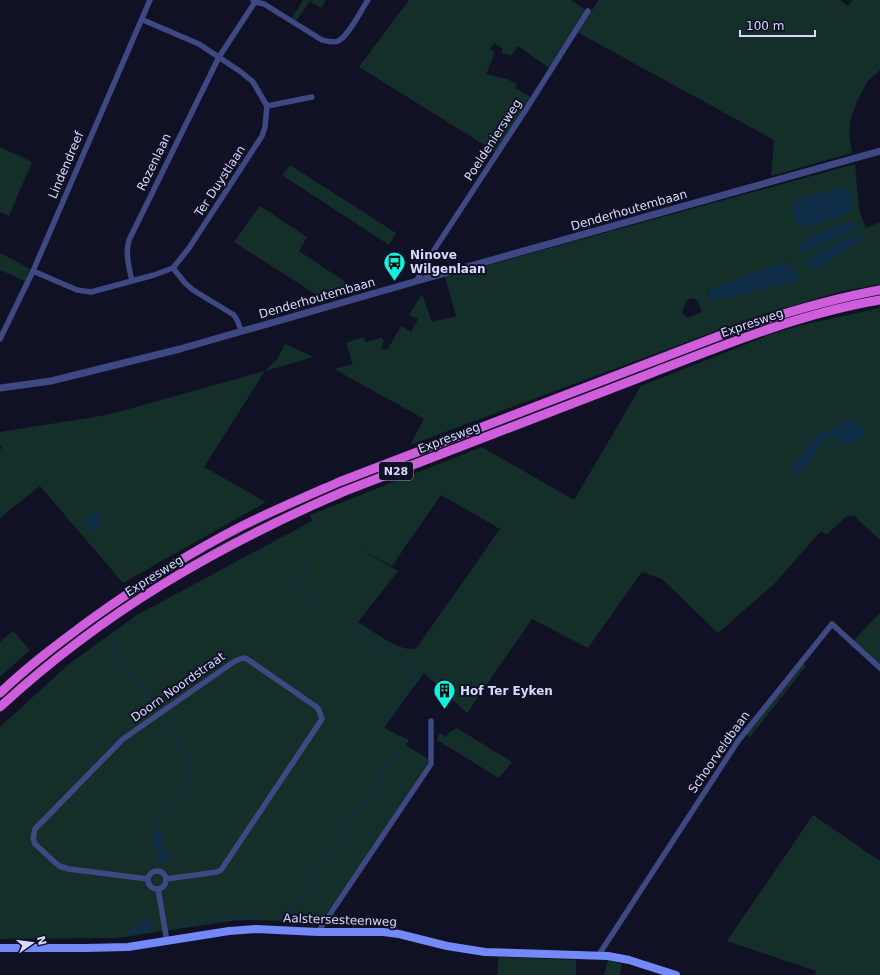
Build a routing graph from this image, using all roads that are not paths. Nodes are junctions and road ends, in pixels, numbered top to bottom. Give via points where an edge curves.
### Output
1 (150, 0) edge
2 (368, 0) edge
3 (254, 1) edge
4 (588, 10) dead end
5 (143, 20) junction
6 (218, 57) junction
7 (312, 97) dead end
8 (267, 106) junction
9 (880, 151) edge
10 (173, 268) junction
11 (33, 271) junction
12 (132, 281) junction
13 (417, 281) junction
14 (880, 290) edge
15 (880, 300) edge
16 (241, 332) junction
17 (0, 339) edge
18 (0, 388) edge
19 (880, 668) edge
20 (0, 693) edge
21 (0, 707) edge
22 (431, 721) dead end
23 (148, 879) junction
24 (166, 879) junction
25 (158, 889) junction
26 (318, 932) junction
27 (167, 941) junction
28 (0, 948) edge
29 (598, 956) junction
30 (676, 975) edge

1 - 5 street, Lindendreef
2 - 3 street via 346,34 338,41 332,42 322,40 264,4
3 - 6 street, Rozenlaan
4 - 13 street, Poeldeniersweg via 436,246
5 - 6 street via 199,44
5 - 11 street, Lindendreef
6 - 8 street via 253,82
6 - 12 street, Rozenlaan via 129,240 126,249
7 - 8 street
8 - 10 street, Ter Duystlaan via 265,127 259,142
9 - 13 street, Denderhoutembaan
10 - 12 street, Ter Duystlaan
10 - 16 street via 193,290 234,315
11 - 12 street, Ter Duystlaan via 84,292
11 - 17 street, Lindendreef
13 - 16 street, Denderhoutembaan
14 - 20 highway, Expresweg / N28 via 824,302 737,329 346,479 295,501 171,565 72,633
15 - 21 highway, Expresweg / N28 via 814,315 741,339 298,511 214,553 145,594 62,654
16 - 18 street, Denderhoutembaan via 104,369 51,381
19 - 29 street, Schoorveldbaan via 832,624 738,741
22 - 26 street via 431,764
23 - 24 street via 152,873 158,871 163,873
23 - 24 street, Doorn Noordstraat via 58,866 35,844 33,838 36,830 123,739 235,661 247,659 318,708 322,719 221,870
23 - 25 street via 150,886
24 - 25 street via 164,885
25 - 27 street
26 - 27 main road, Aalstersesteenweg via 256,929
26 - 29 main road, Aalstersesteenweg via 399,934 485,952
27 - 28 main road, Aalstersesteenweg via 105,948
29 - 30 main road, Aalstersesteenweg via 629,960

